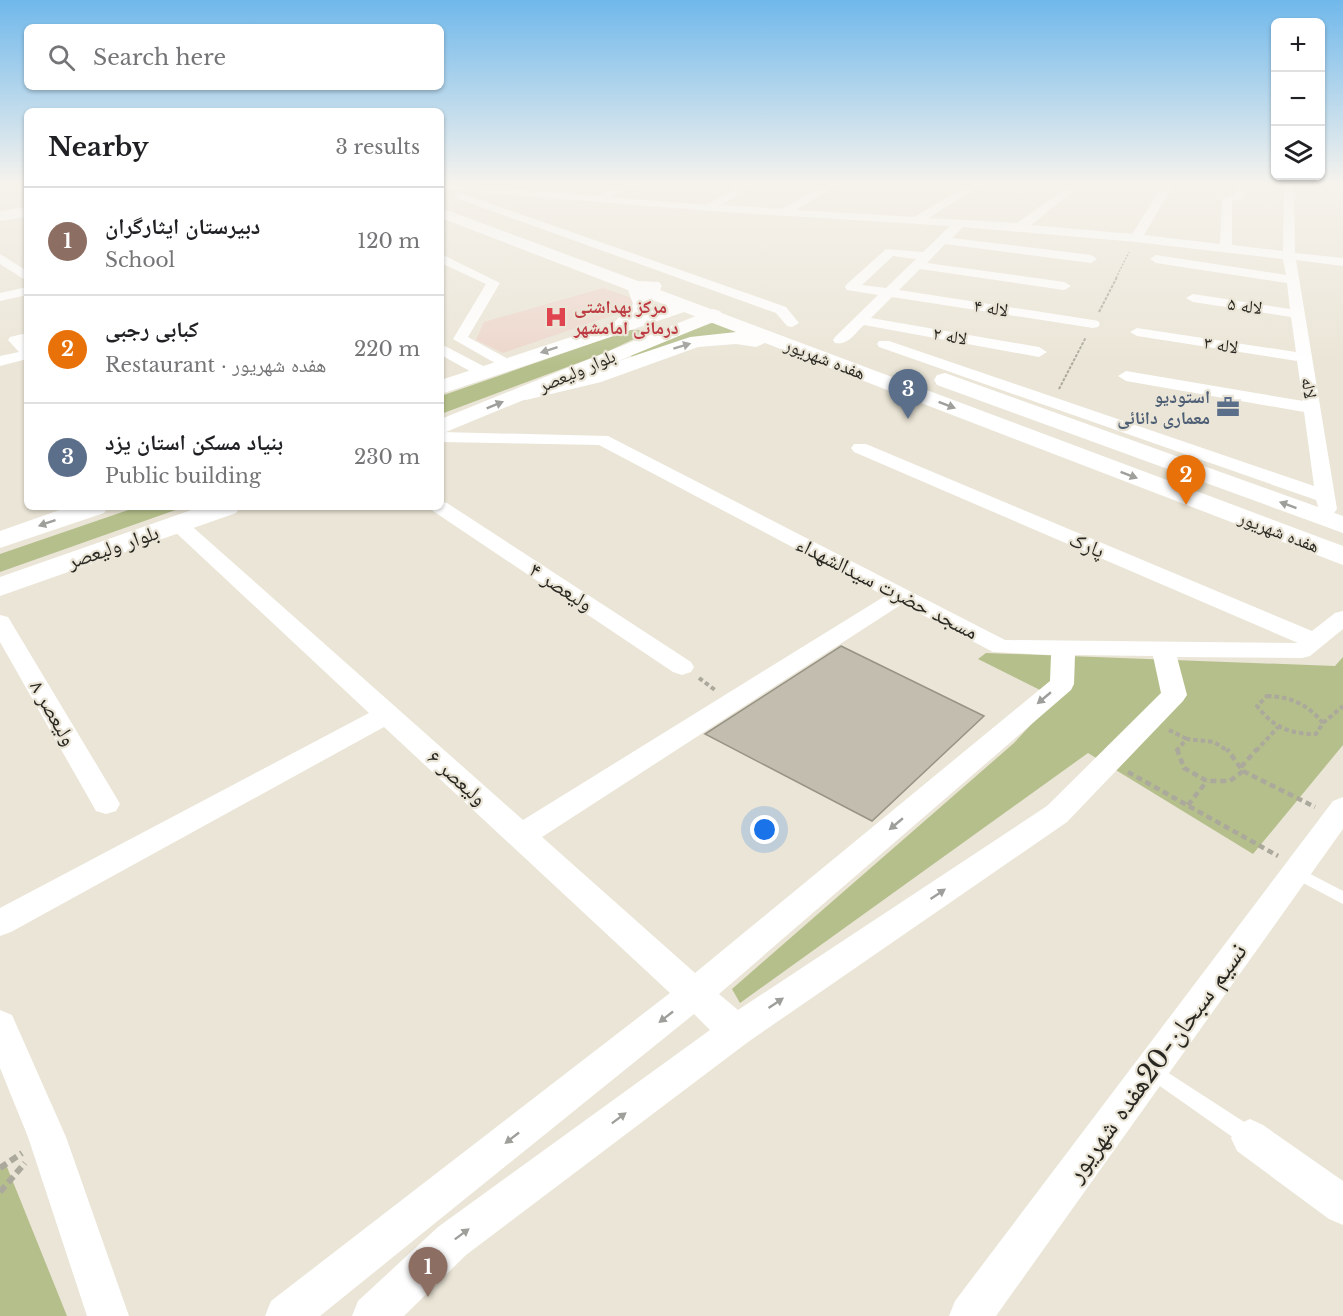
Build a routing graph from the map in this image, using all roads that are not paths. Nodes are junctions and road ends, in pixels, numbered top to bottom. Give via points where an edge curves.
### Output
1 (565, 243) edge
2 (939, 243) edge
3 (969, 243) edge
4 (1185, 243) edge
5 (1226, 243) edge
6 (1289, 243) edge
7 (1226, 248) junction
8 (1289, 255) junction
9 (0, 258) edge
10 (444, 259) edge
11 (1091, 259) dead end
12 (1156, 259) dead end
13 (921, 261) junction
14 (1343, 262) edge
15 (640, 272) junction
16 (24, 275) edge
17 (665, 277) junction
18 (1293, 280) junction
19 (1064, 286) dead end
20 (24, 292) edge
21 (889, 293) junction
22 (0, 297) edge
23 (1193, 298) dead end
24 (685, 305) junction
25 (711, 311) junction
26 (1298, 314) junction
27 (861, 320) junction
28 (1093, 324) dead end
29 (625, 325) junction
30 (807, 329) junction
31 (1137, 332) dead end
32 (24, 338) edge
33 (657, 338) junction
34 (460, 339) junction
35 (840, 340) junction
36 (444, 343) edge
37 (884, 345) dead end
38 (791, 346) junction
39 (24, 349) edge
40 (444, 351) edge
41 (1039, 352) dead end
42 (24, 353) edge
43 (825, 358) junction
44 (1305, 358) junction
45 (0, 361) edge
46 (507, 364) junction
47 (483, 372) junction
48 (1126, 376) dead end
49 (444, 386) edge
50 (526, 393) junction
51 (1312, 408) junction
52 (1048, 409) junction
53 (444, 426) edge
54 (444, 437) edge
55 (860, 448) dead end
56 (1326, 497) junction
57 (85, 510) edge
58 (218, 510) edge
59 (444, 510) edge
60 (1336, 523) edge
61 (179, 525) junction
62 (0, 540) edge
63 (1343, 556) edge
64 (0, 587) edge
65 (901, 595) junction
66 (1343, 618) edge
67 (0, 622) edge
68 (1314, 641) junction
69 (1063, 648) junction
70 (1163, 649) junction
71 (682, 667) road end
72 (387, 714) junction
73 (106, 804) dead end
74 (1339, 813) edge
75 (520, 836) junction
76 (1297, 870) junction
77 (1343, 898) edge
78 (0, 923) edge
79 (694, 994) junction
80 (0, 1026) edge
81 (736, 1030) junction
82 (1150, 1068) junction
83 (1250, 1138) joint
84 (1343, 1205) edge
85 (108, 1316) edge
86 (286, 1316) edge
87 (373, 1316) edge
88 (970, 1316) edge

1 - 15 main road, هفده شهریور
2 - 13 street
3 - 11 street
4 - 7 street
5 - 7 street
6 - 8 street, لاله
7 - 8 street
8 - 14 street
8 - 18 street, لاله
9 - 16 street
10 - 34 street via 493,283
12 - 18 street
13 - 19 street
13 - 21 street
13 - 21 street, لاله ۴ via 890,252 852,287
15 - 17 main road, هفده شهریور
15 - 24 main road, هفده شهریور
15 - 29 main road via 643,305
15 - 30 street via 781,310
17 - 25 main road via 699,296
17 - 30 main road, هفده شهریور
18 - 26 street, لاله
20 - 22 street
21 - 27 street
21 - 28 street, لاله ۴
23 - 26 street, لاله ۵
24 - 25 main road, هفده شهریور
24 - 29 main road, بلوار ولیعصر
25 - 30 main road via 743,311 787,327
25 - 33 main road, بلوار ولیعصر
25 - 38 main road, هفده شهریور
26 - 44 street, لاله
27 - 35 street
27 - 41 street, لاله ۲
29 - 33 main road via 651,323 659,328
29 -> 46 main road, بلوار ولیعصر
30 - 35 main road, هفده شهریور
30 - 38 main road via 792,337
31 - 44 street, لاله ۳
32 - 39 street via 15,340
33 - 50 main road, بلوار ولیعصر
34 - 36 street
34 - 46 street
35 - 52 main road, هفده شهریور
37 - 52 street
38 - 43 main road, هفده شهریور
40 - 47 street
42 - 45 street
50 -> 43 main road via 601,374 686,343 717,339 744,338
43 -> 63 main road, هفده شهریور
44 - 51 street, لاله
46 - 47 main road, بلوار ولیعصر
47 - 49 main road, بلوار ولیعصر
48 - 51 street
53 -> 50 main road, بلوار ولیعصر
51 - 56 street, لاله
52 - 56 street
60 -> 52 main road, هفده شهریور
54 - 65 street, مسجد حضرت سیدالشهداء via 602,440
55 - 68 street, پارک
56 - 60 street, لاله
57 -> 62 main road, بلوار ولیعصر
58 - 61 main road, بلوار ولیعصر
59 - 71 street, ولیعصر ۴
61 - 64 main road, بلوار ولیعصر
61 - 72 street, ولیعصر ۶
65 - 69 street, مسجد حضرت سیدالشهداء via 1001,647
65 - 75 street
66 - 68 street, مسجد حضرت سیدالشهداء
67 - 73 street, ولیعصر ۸
68 - 70 street, مسجد حضرت سیدالشهداء via 1302,651
69 - 70 street, مسجد حضرت سیدالشهداء
69 -> 79 street via 1062,684
81 -> 70 street via 1057,814 1174,695
72 - 75 street, ولیعصر ۶
72 - 78 street
74 - 76 street, نسیم سبحان-20هفده شهریور
75 - 79 street, ولیعصر ۶
76 - 77 lane
76 - 82 street, نسیم سبحان-20هفده شهریور
79 - 81 street, ولیعصر ۶
79 -> 86 street
80 - 85 street via 47,1137
87 -> 81 street via 452,1241
82 - 83 lane
82 - 88 street, نسیم سبحان-20هفده شهریور
83 - 84 street

